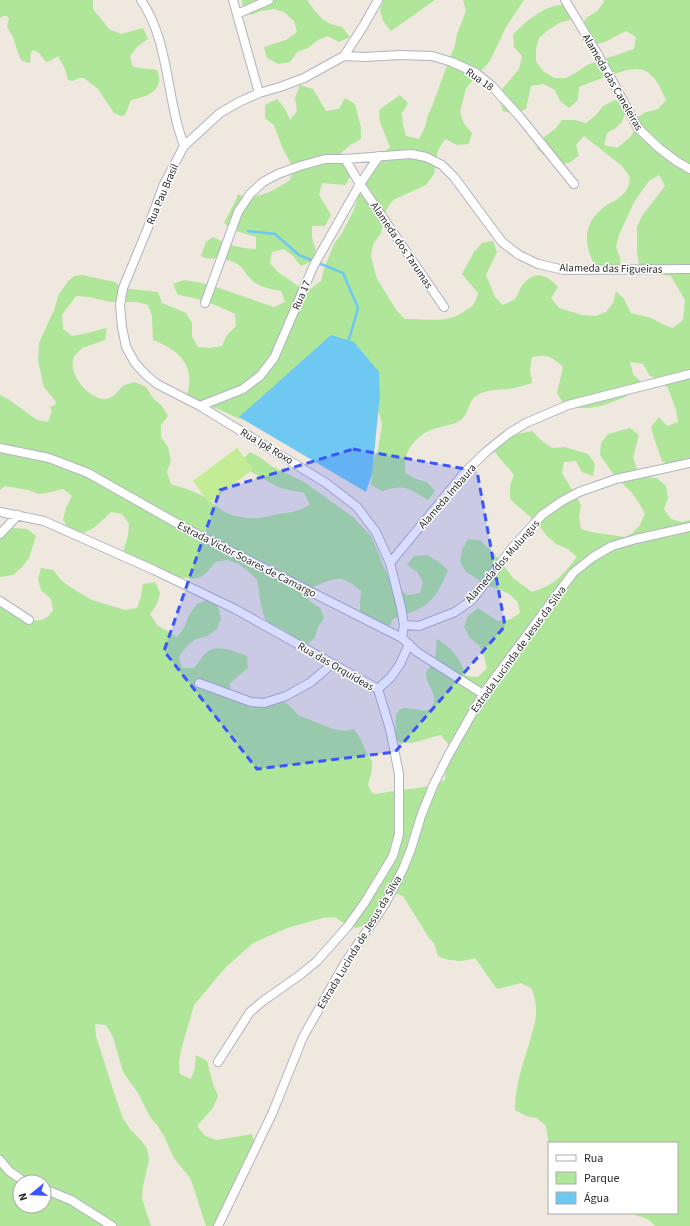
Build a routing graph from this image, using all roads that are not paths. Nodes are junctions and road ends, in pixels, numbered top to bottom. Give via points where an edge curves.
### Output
1 (141, 0) edge
2 (233, 0) edge
3 (269, 0) edge
4 (378, 0) edge
5 (565, 0) edge
6 (237, 14) junction
7 (344, 56) junction
8 (259, 93) junction
9 (184, 146) junction
10 (379, 156) junction
11 (345, 159) junction
12 (690, 169) edge
13 (360, 184) junction
14 (574, 184) dead end
15 (690, 269) edge
16 (205, 303) dead end
17 (444, 307) dead end
18 (126, 347) joint
19 (690, 374) edge
20 (200, 406) junction
21 (0, 448) edge
22 (690, 463) edge
23 (0, 512) edge
24 (18, 515) junction
25 (690, 527) edge
26 (0, 534) edge
27 (390, 563) junction
28 (0, 601) edge
29 (29, 620) dead end
30 (404, 625) junction
31 (402, 638) junction
32 (409, 644) junction
33 (332, 664) junction
34 (199, 683) dead end
35 (378, 689) junction
36 (483, 694) junction
37 (218, 1062) dead end
38 (0, 1160) edge
39 (13, 1174) edge
40 (52, 1192) edge
41 (112, 1226) edge
42 (218, 1226) edge

1 - 9 street via 151,17 160,42 174,112
2 - 6 street
3 - 6 street
4 - 7 street, Rua Pau Brasil
5 - 12 street, Alameda das Caneleiras via 638,128 659,148
6 - 8 street
7 - 8 street, Rua Pau Brasil via 304,78
7 - 14 street, Rua 18 via 432,56 476,73 492,86 520,117
8 - 9 street, Rua Pau Brasil via 220,113
9 - 18 street, Rua Pau Brasil via 164,184 123,288 120,305
10 - 11 street, Alameda das Figueiras
10 - 13 street, Rua 17
10 - 15 street, Alameda das Figueiras via 411,154 426,157 442,165 454,177 502,242 519,255 538,264 564,270
11 - 13 street, Alameda dos Tarumas
11 - 16 street, Alameda das Figueiras via 325,159 278,174 263,182 250,194 238,212
13 - 17 street, Alameda dos Tarumas
13 - 20 street, Rua 17 via 314,265 274,358 260,376 243,389
18 - 20 street, Rua Ipê Roxo via 135,363 157,384
19 - 27 street, Alameda Imbaura via 568,406 526,423 508,434 465,472
20 - 27 street, Rua Ipê Roxo via 326,483 357,506 376,532
21 - 31 street, Estrada Victor Soares de Camargo via 49,458 88,473 187,529
22 - 30 street, Alameda dos Mulungus via 616,480 568,498 542,515 513,546 472,600 455,612 419,626
23 - 24 street, Rua das Orquídeas
24 - 26 street
24 - 33 street, Rua das Orquídeas via 44,521 154,570 235,609
25 - 36 street, Estrada Lucinda de Jesus da Silva via 612,546 573,573
27 - 30 street, Rua Ipê Roxo
28 - 29 street
30 - 31 street, Rua Ipê Roxo
31 - 32 street, Estrada Victor Soares de Camargo
32 - 35 street via 400,664
32 - 36 street, Estrada Victor Soares de Camargo via 417,652
33 - 34 street via 311,682 286,696 264,703 251,702
33 - 35 street, Rua das Orquídeas
35 - 37 street, Rua das Orquídeas via 390,729 399,774 399,834 392,856 348,926 317,961 250,1012
36 - 42 street, Estrada Lucinda de Jesus da Silva via 433,786 412,849 385,904 345,963 303,1037 272,1114
38 - 39 street
40 - 41 street via 71,1200

